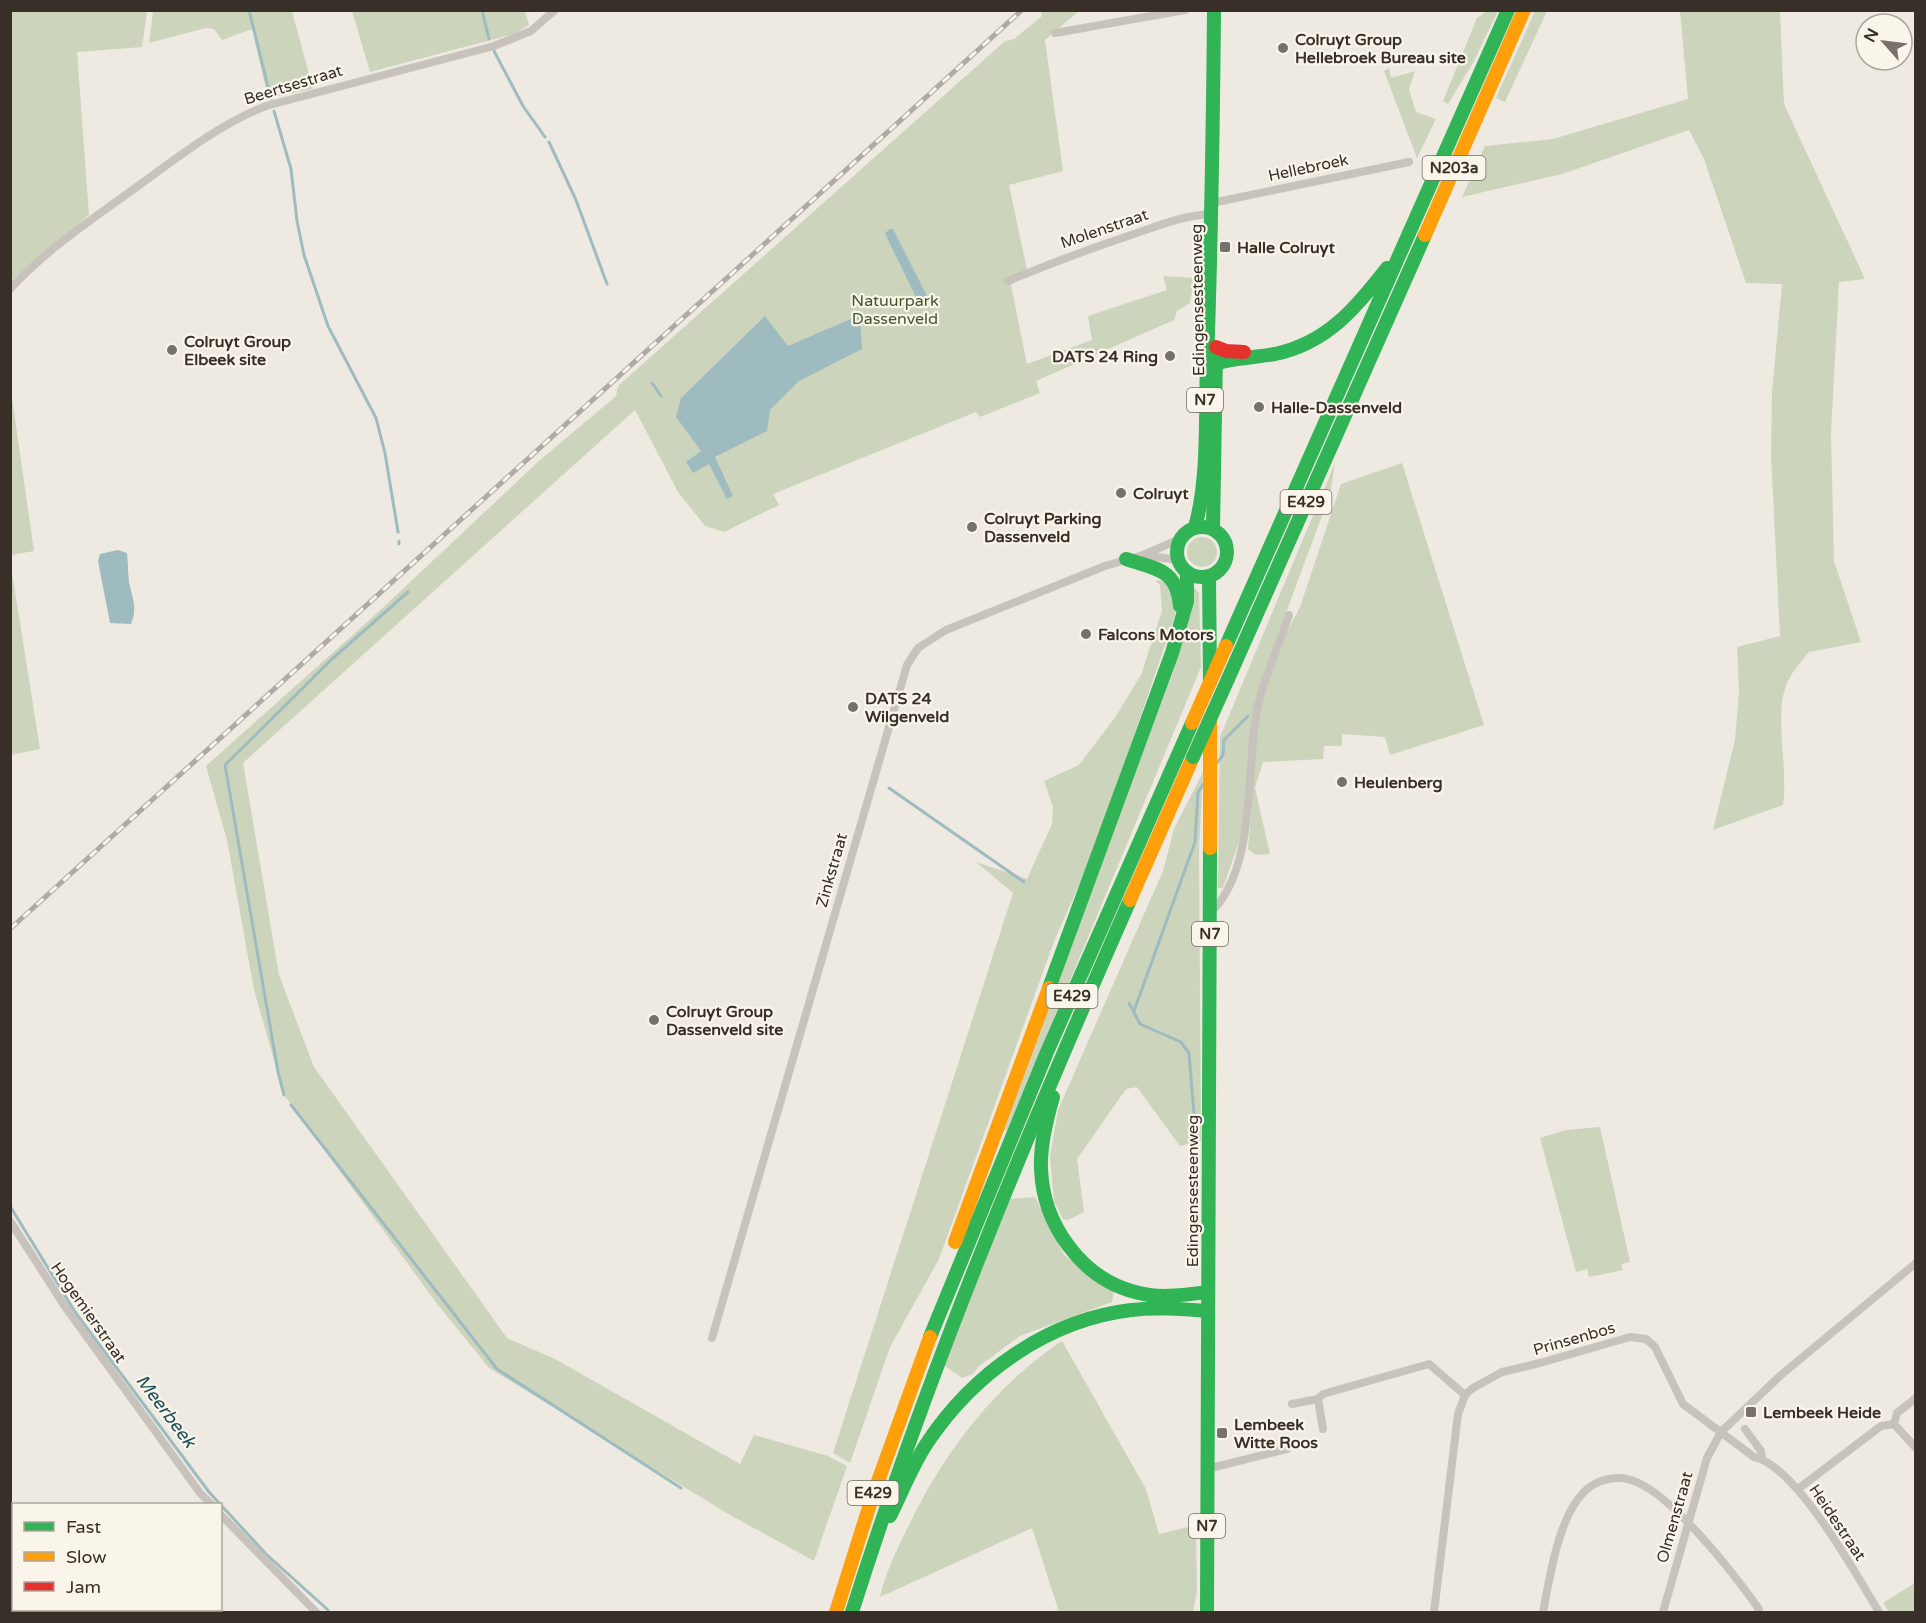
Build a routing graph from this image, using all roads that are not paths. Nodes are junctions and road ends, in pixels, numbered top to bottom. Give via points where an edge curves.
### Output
1 (555, 10) edge
2 (1185, 10) edge
3 (1214, 10) edge
4 (1508, 10) edge
5 (1524, 10) edge
6 (1055, 33) dead end
7 (1409, 162) dead end
8 (1212, 209) junction
9 (1404, 247) junction
10 (1008, 281) dead end
11 (10, 289) edge
12 (1378, 322) junction
13 (1216, 347) junction
14 (1277, 354) junction
15 (1211, 365) junction
16 (1195, 527) junction
17 (1213, 529) junction
18 (1180, 539) junction
19 (1143, 555) junction
20 (1126, 559) junction
21 (1178, 560) junction
22 (1187, 572) junction
23 (1209, 576) junction
24 (1289, 615) dead end
25 (1180, 624) junction
26 (1210, 913) junction
27 (1060, 1062) junction
28 (10, 1221) edge
29 (1916, 1263) edge
30 (955, 1270) junction
31 (1208, 1292) junction
32 (1208, 1311) junction
33 (712, 1338) dead end
34 (1465, 1395) junction
35 (1916, 1398) edge
36 (1318, 1399) junction
37 (1292, 1404) dead end
38 (1894, 1424) junction
39 (1323, 1429) dead end
40 (1745, 1430) dead end
41 (1721, 1432) junction
42 (1916, 1448) edge
43 (1287, 1449) dead end
44 (1762, 1458) junction
45 (1207, 1469) junction
46 (1798, 1489) junction
47 (211, 1503) edge
48 (1692, 1506) junction
49 (1677, 1510) junction
50 (222, 1516) edge
51 (1686, 1523) junction
52 (873, 1544) junction
53 (1760, 1611) edge
54 (316, 1612) edge
55 (836, 1612) edge
56 (852, 1612) edge
57 (1207, 1612) edge
58 (1434, 1612) edge
59 (1543, 1612) edge
60 (1663, 1612) edge
61 (1879, 1612) edge

1 - 11 street, Beertsestraat via 531,32 494,46 240,116 211,132 86,222
2 - 6 street
3 - 8 main road, Edingensesteenweg / N7
4 - 9 main road, N203a
5 - 12 main road, N203a
7 - 8 street, Hellebroek via 1318,179
8 - 10 street, Molenstraat via 1066,256
8 - 13 main road, Edingensesteenweg / N7
8 - 15 main road, Edingensesteenweg / N7
9 - 12 main road, N203a
9 - 14 main road via 1340,324 1301,347
12 - 27 main road, E429, bridge via 1228,679
12 - 30 main road, E429, bridge via 1226,646
13 - 14 main road
13 - 15 main road, Edingensesteenweg / N7
14 - 15 main road
15 - 16 main road, Edingensesteenweg / N7
15 - 17 main road, Edingensesteenweg / N7
16 - 17 main road
16 - 18 main road
17 - 23 main road via 1224,539 1228,554 1222,568
18 - 19 street, Zinkstraat
18 - 21 main road
19 - 20 street, Zinkstraat
19 - 21 street, Zinkstraat
20 - 25 main road via 1171,577 1180,596
20 - 33 street, Zinkstraat via 946,630 918,648 907,665
21 - 22 main road
22 - 23 main road
22 - 25 main road via 1187,601
23 - 26 main road, Edingensesteenweg / N7
24 - 26 street via 1257,715 1243,841 1229,888
25 - 30 main road via 953,1248
26 - 31 main road, Edingensesteenweg / N7
27 - 31 main road via 1041,1148 1047,1205 1057,1229 1085,1264 1117,1286 1156,1296
27 - 52 main road, E429 via 969,1275
28 - 47 street, Hogemierstraat via 66,1308
29 - 41 street via 1790,1367
30 - 55 main road, E429 via 886,1451
31 - 32 main road, Edingensesteenweg / N7
32 - 45 main road, Edingensesteenweg / N7
32 - 52 main road via 1154,1308 1090,1318 1012,1355 984,1376 927,1443
34 - 36 street via 1429,1364 1323,1394
34 - 41 street, Prinsenbos via 1481,1381 1502,1372 1630,1337 1646,1339 1655,1347 1683,1404
34 - 58 street via 1458,1414
35 - 38 street via 1897,1413
36 - 37 street
36 - 39 street
38 - 42 street
38 - 46 street via 1881,1426
40 - 44 street, Heidestraat
41 - 44 street, Heidestraat via 1754,1457
41 - 48 street, Olmenstraat via 1711,1447
43 - 45 street
44 - 46 street, Heidestraat
45 - 57 main road, Edingensesteenweg / N7
46 - 61 street, Heidestraat
48 - 49 street
48 - 51 street, Olmenstraat
49 - 51 street
49 - 59 street via 1630,1479 1613,1478 1585,1491 1562,1531
50 - 54 street
51 - 53 street
51 - 60 street, Olmenstraat
52 - 56 main road, E429

